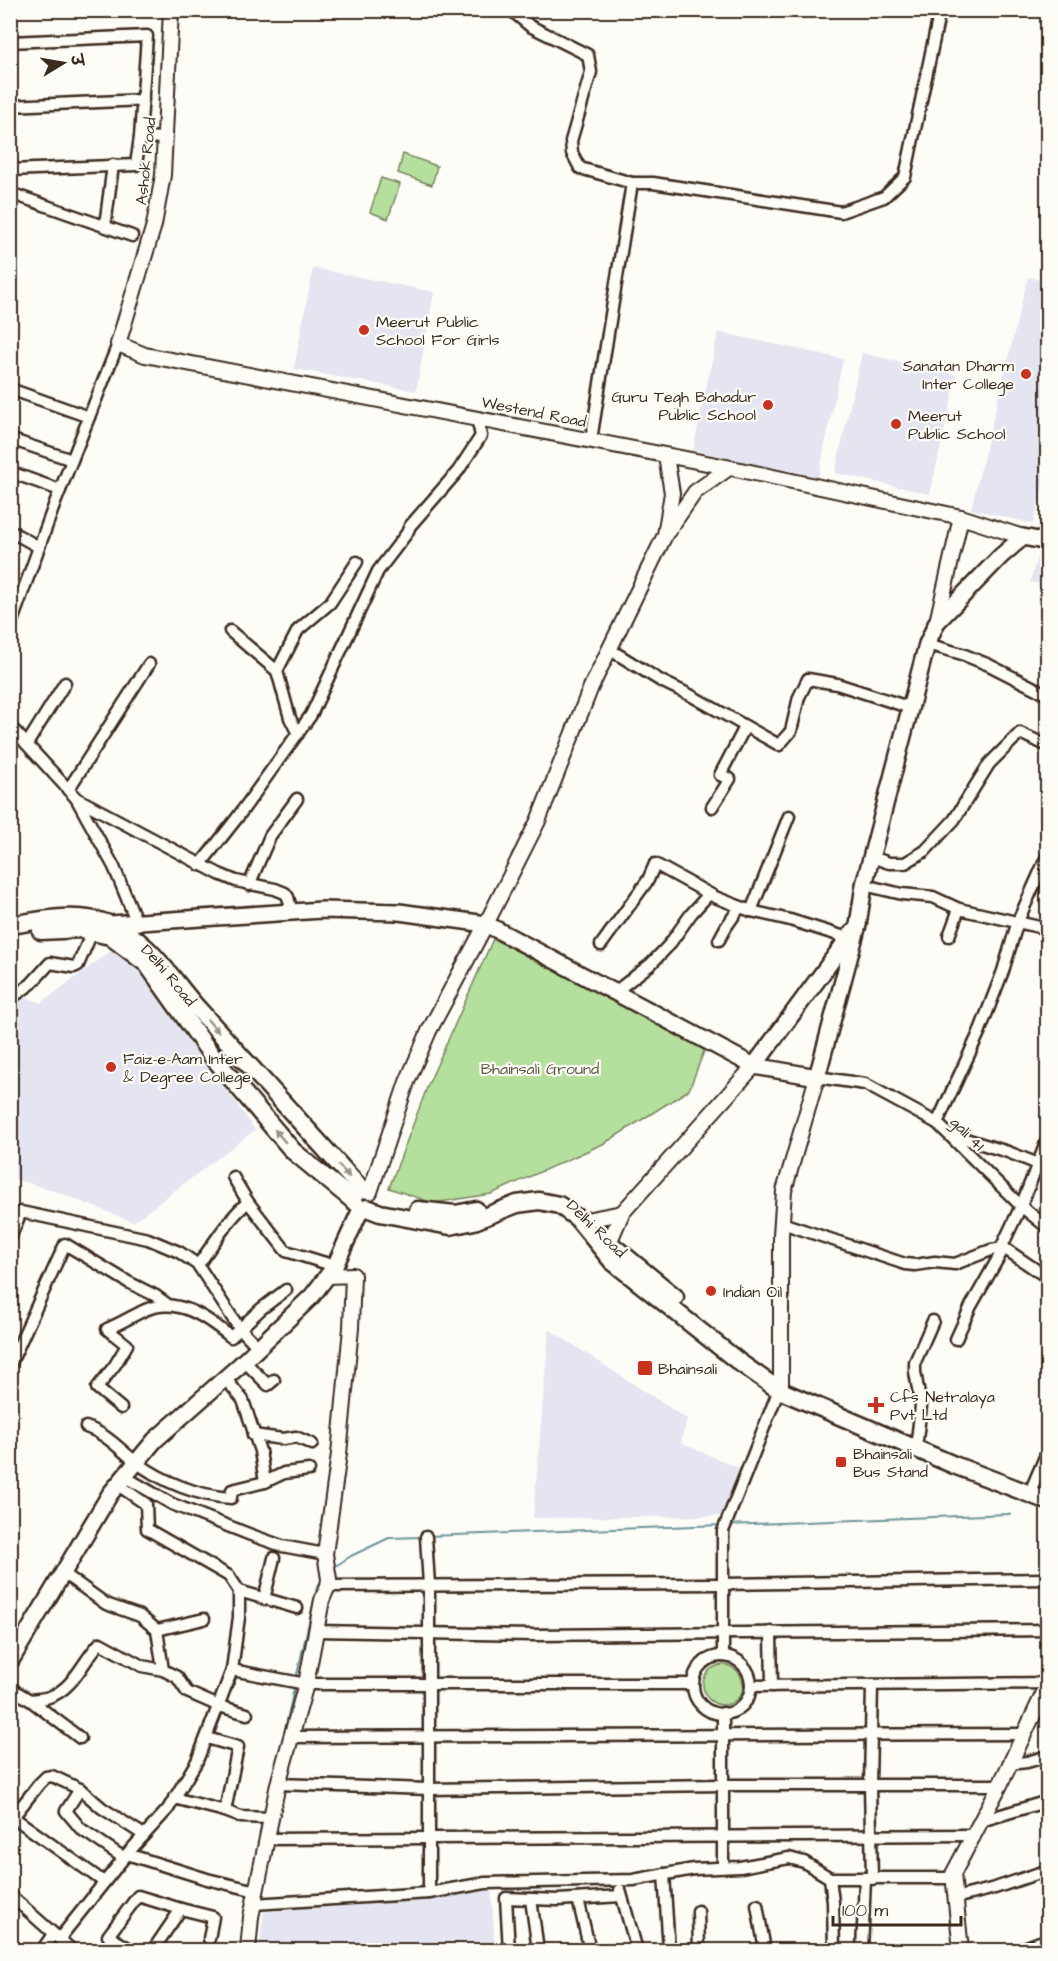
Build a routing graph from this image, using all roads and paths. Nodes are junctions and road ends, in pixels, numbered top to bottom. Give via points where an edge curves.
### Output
1 (171, 10) edge
2 (511, 10) edge
3 (940, 10) edge
4 (10, 42) edge
5 (143, 100) junction
6 (10, 106) edge
7 (140, 137) junction
8 (165, 138) junction
9 (113, 165) junction
10 (10, 170) edge
11 (632, 183) junction
12 (10, 194) edge
13 (105, 226) junction
14 (132, 236) dead end
15 (118, 344) junction
16 (10, 389) edge
17 (89, 417) junction
18 (477, 418) junction
19 (10, 439) edge
20 (591, 440) junction
21 (666, 456) junction
22 (72, 460) junction
23 (729, 468) junction
24 (10, 472) edge
25 (60, 490) junction
26 (961, 517) junction
27 (10, 531) edge
28 (665, 535) junction
29 (1023, 537) junction
30 (1047, 542) edge
31 (39, 547) junction
32 (357, 562) dead end
33 (937, 622) junction
34 (10, 627) edge
35 (230, 632) dead end
36 (927, 644) junction
37 (609, 649) junction
38 (149, 664) dead end
39 (277, 671) junction
40 (65, 683) dead end
41 (1047, 695) edge
42 (911, 708) junction
43 (10, 726) edge
44 (745, 727) junction
45 (298, 734) junction
46 (27, 744) junction
47 (1047, 746) edge
48 (72, 794) junction
49 (297, 799) dead end
50 (712, 807) dead end
51 (789, 816) dead end
52 (1047, 854) edge
53 (872, 857) junction
54 (200, 865) junction
55 (249, 885) junction
56 (864, 885) junction
57 (710, 894) junction
58 (740, 907) junction
59 (959, 909) junction
60 (751, 911) junction
61 (292, 912) junction
62 (1018, 921) junction
63 (137, 923) junction
64 (486, 924) junction
65 (10, 925) edge
66 (858, 925) junction
67 (1047, 929) edge
68 (110, 930) junction
69 (92, 932) junction
70 (10, 933) edge
71 (949, 936) dead end
72 (848, 939) junction
73 (719, 940) dead end
74 (601, 945) dead end
75 (615, 992) junction
76 (10, 999) edge
77 (754, 1066) junction
78 (817, 1077) junction
79 (937, 1123) junction
80 (946, 1134) junction
81 (1047, 1138) edge
82 (1042, 1165) edge
83 (233, 1177) dead end
84 (365, 1200) junction
85 (248, 1202) junction
86 (1021, 1206) junction
87 (16, 1210) edge
88 (622, 1213) junction
89 (587, 1222) junction
90 (782, 1223) junction
91 (1047, 1228) edge
92 (10, 1238) edge
93 (606, 1246) junction
94 (1004, 1248) junction
95 (198, 1265) junction
96 (331, 1271) junction
97 (1047, 1278) edge
98 (286, 1290) dead end
99 (167, 1304) junction
100 (933, 1321) dead end
101 (241, 1329) junction
102 (956, 1339) dead end
103 (258, 1347) junction
104 (244, 1360) junction
105 (10, 1365) edge
106 (225, 1378) junction
107 (274, 1380) dead end
108 (780, 1387) junction
109 (121, 1408) dead end
110 (86, 1427) dead end
111 (253, 1435) junction
112 (918, 1440) junction
113 (312, 1444) dead end
114 (1047, 1450) edge
115 (137, 1462) junction
116 (309, 1470) dead end
117 (121, 1481) junction
118 (266, 1482) junction
119 (1040, 1488) edge
120 (1047, 1501) edge
121 (426, 1536) dead end
122 (274, 1558) dead end
123 (325, 1558) junction
124 (63, 1573) junction
125 (1047, 1579) edge
126 (329, 1582) junction
127 (723, 1584) junction
128 (429, 1585) junction
129 (239, 1591) junction
130 (264, 1599) junction
131 (297, 1608) dead end
132 (204, 1619) dead end
133 (158, 1630) junction
134 (1047, 1630) edge
135 (316, 1631) junction
136 (428, 1632) junction
137 (723, 1632) junction
138 (771, 1632) junction
139 (723, 1656) junction
140 (10, 1662) edge
141 (163, 1670) junction
142 (232, 1670) junction
143 (306, 1684) junction
144 (428, 1684) junction
145 (693, 1684) junction
146 (1047, 1684) edge
147 (872, 1685) junction
148 (750, 1686) junction
149 (772, 1686) junction
150 (10, 1688) edge
151 (30, 1700) junction
152 (219, 1706) junction
153 (723, 1713) junction
154 (247, 1714) dead end
155 (870, 1734) junction
156 (1023, 1734) junction
157 (723, 1736) junction
158 (292, 1737) junction
159 (428, 1737) junction
160 (80, 1738) dead end
161 (207, 1738) junction
162 (1047, 1756) edge
163 (1009, 1764) junction
164 (278, 1784) junction
165 (723, 1785) junction
166 (870, 1785) junction
167 (1000, 1785) junction
168 (80, 1789) junction
169 (428, 1789) junction
170 (174, 1798) junction
171 (1047, 1801) edge
172 (225, 1812) junction
173 (272, 1818) junction
174 (12, 1819) edge
175 (981, 1821) junction
176 (144, 1835) junction
177 (973, 1835) junction
178 (723, 1836) junction
179 (871, 1836) junction
180 (429, 1838) junction
181 (267, 1839) junction
182 (125, 1856) junction
183 (723, 1867) junction
184 (1047, 1870) edge
185 (664, 1874) junction
186 (830, 1878) junction
187 (953, 1878) junction
188 (869, 1879) junction
189 (617, 1880) junction
190 (104, 1882) junction
191 (253, 1893) junction
192 (429, 1893) junction
193 (10, 1895) edge
194 (621, 1896) junction
195 (955, 1898) junction
196 (531, 1899) junction
197 (578, 1899) junction
198 (757, 1905) dead end
199 (181, 1909) junction
200 (698, 1911) dead end
201 (56, 1936) junction
202 (209, 1939) dead end
203 (1047, 1939) edge
204 (588, 1942) dead end
205 (42, 1950) edge
206 (72, 1950) edge
207 (132, 1950) edge
208 (153, 1950) edge
209 (248, 1950) edge
210 (509, 1950) edge
211 (538, 1950) edge
212 (637, 1950) edge
213 (669, 1950) edge
214 (699, 1950) edge
215 (765, 1950) edge
216 (834, 1950) edge
217 (862, 1950) edge
218 (961, 1950) edge
219 (1018, 1950) edge

1 - 8 street, Ashok Road
2 - 11 street via 530,26 588,55 591,72 571,141 572,153 580,168
3 - 11 street via 904,177 884,197 841,212
4 - 5 street via 147,36
5 - 6 street
5 - 7 street
7 - 8 street
7 - 9 street via 136,165
8 - 15 street, Ashok Road via 154,225
9 - 10 street
9 - 13 street
11 - 20 street
12 - 13 street
13 - 14 street
15 - 17 street
15 - 18 street, Westend Road via 145,355
16 - 17 street
17 - 22 street
18 - 20 street, Westend Road
18 - 45 street via 481,436 378,572 311,715
19 - 22 street
20 - 21 street, Westend Road
21 - 23 street, Westend Road
21 - 28 street via 672,493
22 - 25 street
23 - 26 street, Westend Road
23 - 28 street via 695,492
24 - 25 street
25 - 31 street
26 - 29 street, Westend Road
26 - 33 street
27 - 31 street
28 - 37 street
29 - 30 main road, Westend Road
29 - 33 main road
31 - 34 street
32 - 39 street via 330,603 298,630
33 - 36 main road
35 - 39 street
36 - 41 street via 989,665
36 - 42 main road
37 - 44 street
37 - 64 street via 538,821
38 - 48 street
39 - 45 street
40 - 46 street
42 - 44 street via 837,684 808,679 799,696 792,731 779,745
42 - 53 main road
43 - 46 street
44 - 50 street via 720,775 730,779
45 - 54 street
46 - 48 street
47 - 53 street via 1020,733 989,764 954,820 925,851 905,863
48 - 54 street
48 - 63 street via 114,867
49 - 55 street via 270,836
51 - 60 street
52 - 62 street
53 - 56 main road
54 - 55 street
55 - 61 street via 285,893
56 - 59 street via 933,897
56 - 66 main road
57 - 58 street
57 - 74 street via 655,864 648,880
57 - 75 street via 651,964
58 - 60 street
58 - 73 street
59 - 62 street
59 - 71 street
60 - 72 street
61 - 63 main road
61 - 64 main road via 399,912
62 - 67 street
62 - 79 street via 979,1033
63 - 68 main road
64 - 75 main road
64 - 84 street via 429,1031
65 - 68 main road, Delhi Road via 79,917
66 - 72 main road
66 - 78 main road
68 - 69 main road
68 -> 84 main road, Delhi Road via 132,938 155,956
84 -> 68 main road via 293,1151 213,1057 147,964
69 - 70 main road via 65,929
69 - 76 street via 78,965 50,963
72 - 77 main road
75 - 77 main road
77 - 78 main road
77 - 88 street
78 - 79 street, gali 41 via 865,1084
78 - 90 street via 784,1191
79 - 80 street, gali 41
80 - 82 street
80 - 86 street, gali 41
81 - 82 street
82 - 86 street
83 - 85 street
84 - 89 main road, Delhi Road via 380,1213 450,1226 491,1216 517,1204 539,1201 559,1205
84 - 96 main road
85 - 95 street via 232,1216
85 - 96 street via 286,1251
86 - 91 street, gali 41
86 - 94 street
87 - 92 street
87 - 95 street via 148,1239
88 - 89 street
88 - 93 street
89 - 93 main road, Delhi Road
90 - 94 street via 905,1264 955,1264
90 - 108 street
93 - 108 main road, Delhi Road
94 - 97 street
94 - 102 street
95 - 101 street
96 - 103 main road via 312,1296
96 - 123 street via 353,1275 339,1454
98 - 101 street
99 - 101 street via 189,1309 231,1336
99 - 105 street via 65,1244
99 - 109 street via 147,1309 107,1329 127,1345 97,1388
100 - 112 street via 915,1362 921,1406
101 - 103 street
103 - 104 main road
104 - 106 main road
104 - 107 street via 268,1385
106 - 111 street via 243,1400
106 - 115 main road via 155,1440
108 - 112 main road
108 - 120 main road via 954,1465
108 - 127 street via 725,1526
110 - 115 street via 99,1431
111 - 113 street via 296,1437
111 - 118 street
112 - 119 main road
114 - 119 street
115 - 117 main road
115 - 118 street via 166,1480 213,1497 231,1498 232,1490
116 - 118 street via 284,1473
117 - 123 street via 251,1535
117 - 124 main road
117 - 129 street via 146,1504 147,1529 229,1576
121 - 128 street
122 - 130 street
123 - 126 street
124 - 133 street via 106,1604 140,1616
124 - 140 main road
125 - 127 street
126 - 128 street
126 - 135 street
127 - 128 street
127 - 137 street
128 - 136 street
129 - 130 street
129 - 142 street via 240,1617
130 - 131 street
132 - 133 street
133 - 141 street
134 - 138 street
135 - 136 street
135 - 143 street
136 - 137 street
136 - 144 street
137 - 138 street
137 - 139 street
138 - 149 street
139 - 145 street via 702,1664
139 - 148 street via 743,1665
141 - 151 street via 142,1666 100,1642 68,1686 49,1697
141 - 152 street via 177,1677 187,1692
142 - 143 street
142 - 152 street
143 - 144 street
143 - 158 street
144 - 145 street
144 - 159 street
145 - 153 street via 702,1705
146 - 147 street
146 - 156 street
147 - 149 street
147 - 155 street
148 - 149 street
148 - 153 street via 742,1705
150 - 151 street
151 - 160 street
152 - 154 street
152 - 161 street
153 - 157 street
155 - 156 street
155 - 157 street
155 - 166 street
156 - 163 street
157 - 159 street
157 - 165 street
158 - 159 street
158 - 164 street
159 - 169 street
161 - 170 street
161 - 172 street via 238,1747
162 - 163 street
163 - 167 street
164 - 169 street
164 - 173 street
165 - 166 street
165 - 169 street
165 - 178 street
166 - 167 street
166 - 179 street
167 - 175 street
168 - 174 street via 46,1777
168 - 176 street
168 - 182 street via 66,1811 81,1828
169 - 180 street
170 - 172 street
170 - 176 street
171 - 175 street
172 - 173 street
173 - 181 street
174 - 190 street
175 - 177 street
176 - 182 street
177 - 179 street
177 - 187 street
178 - 179 street
178 - 180 street
178 - 183 street
179 - 188 street
180 - 181 street
180 - 192 street
181 - 191 street
182 - 190 street
182 - 191 street
183 - 185 street
183 - 186 street via 789,1858
184 - 195 street
185 - 189 street
185 - 213 street
186 - 188 street
186 - 216 street
187 - 188 street
187 - 195 street
188 - 217 street
189 - 192 street via 485,1883
189 - 194 street
190 - 201 street
191 - 192 street
191 - 209 street
193 - 201 street
194 - 197 street
194 - 212 street
195 - 218 street
196 - 197 street
196 - 210 street via 506,1898
196 - 211 street
197 - 204 street
198 - 215 street
199 - 202 street via 213,1917
199 - 207 street via 138,1896 108,1936
199 - 208 street
200 - 214 street
201 - 205 street
201 - 206 street
203 - 219 street

